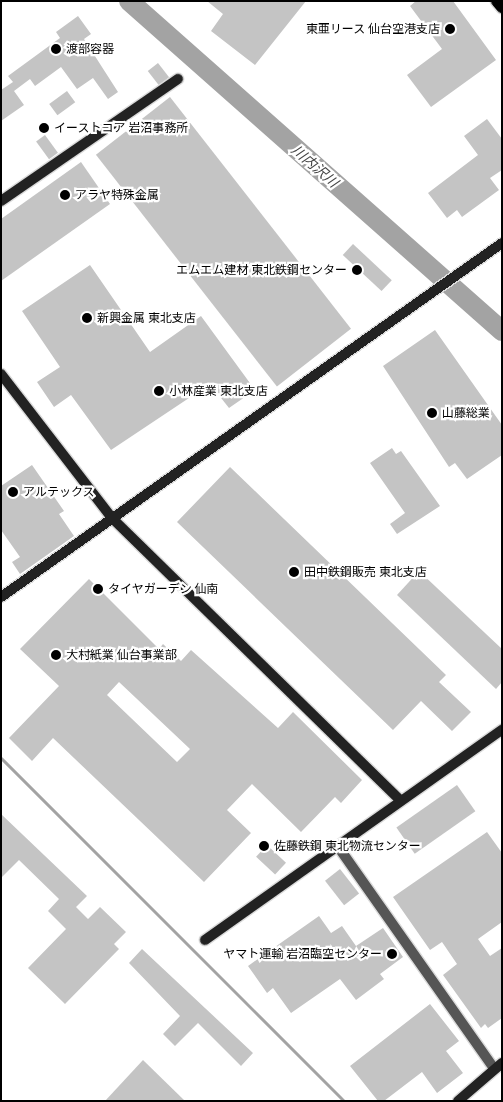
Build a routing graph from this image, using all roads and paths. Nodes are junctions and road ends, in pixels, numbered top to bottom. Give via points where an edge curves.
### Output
1 (498, 1) edge
2 (502, 7) edge
3 (178, 80) dead end
4 (1, 201) edge
5 (502, 242) edge
6 (1, 374) edge
7 (112, 518) junction
8 (1, 597) edge
9 (502, 730) edge
10 (401, 801) junction
11 (338, 845) junction
12 (205, 940) dead end
13 (498, 1066) edge
14 (458, 1101) edge

1 - 2 main road
3 - 4 street
5 - 7 street
6 - 7 street
7 - 8 street
7 - 10 street
9 - 10 street
10 - 11 street
11 - 12 street
11 - 13 street
13 - 14 street

